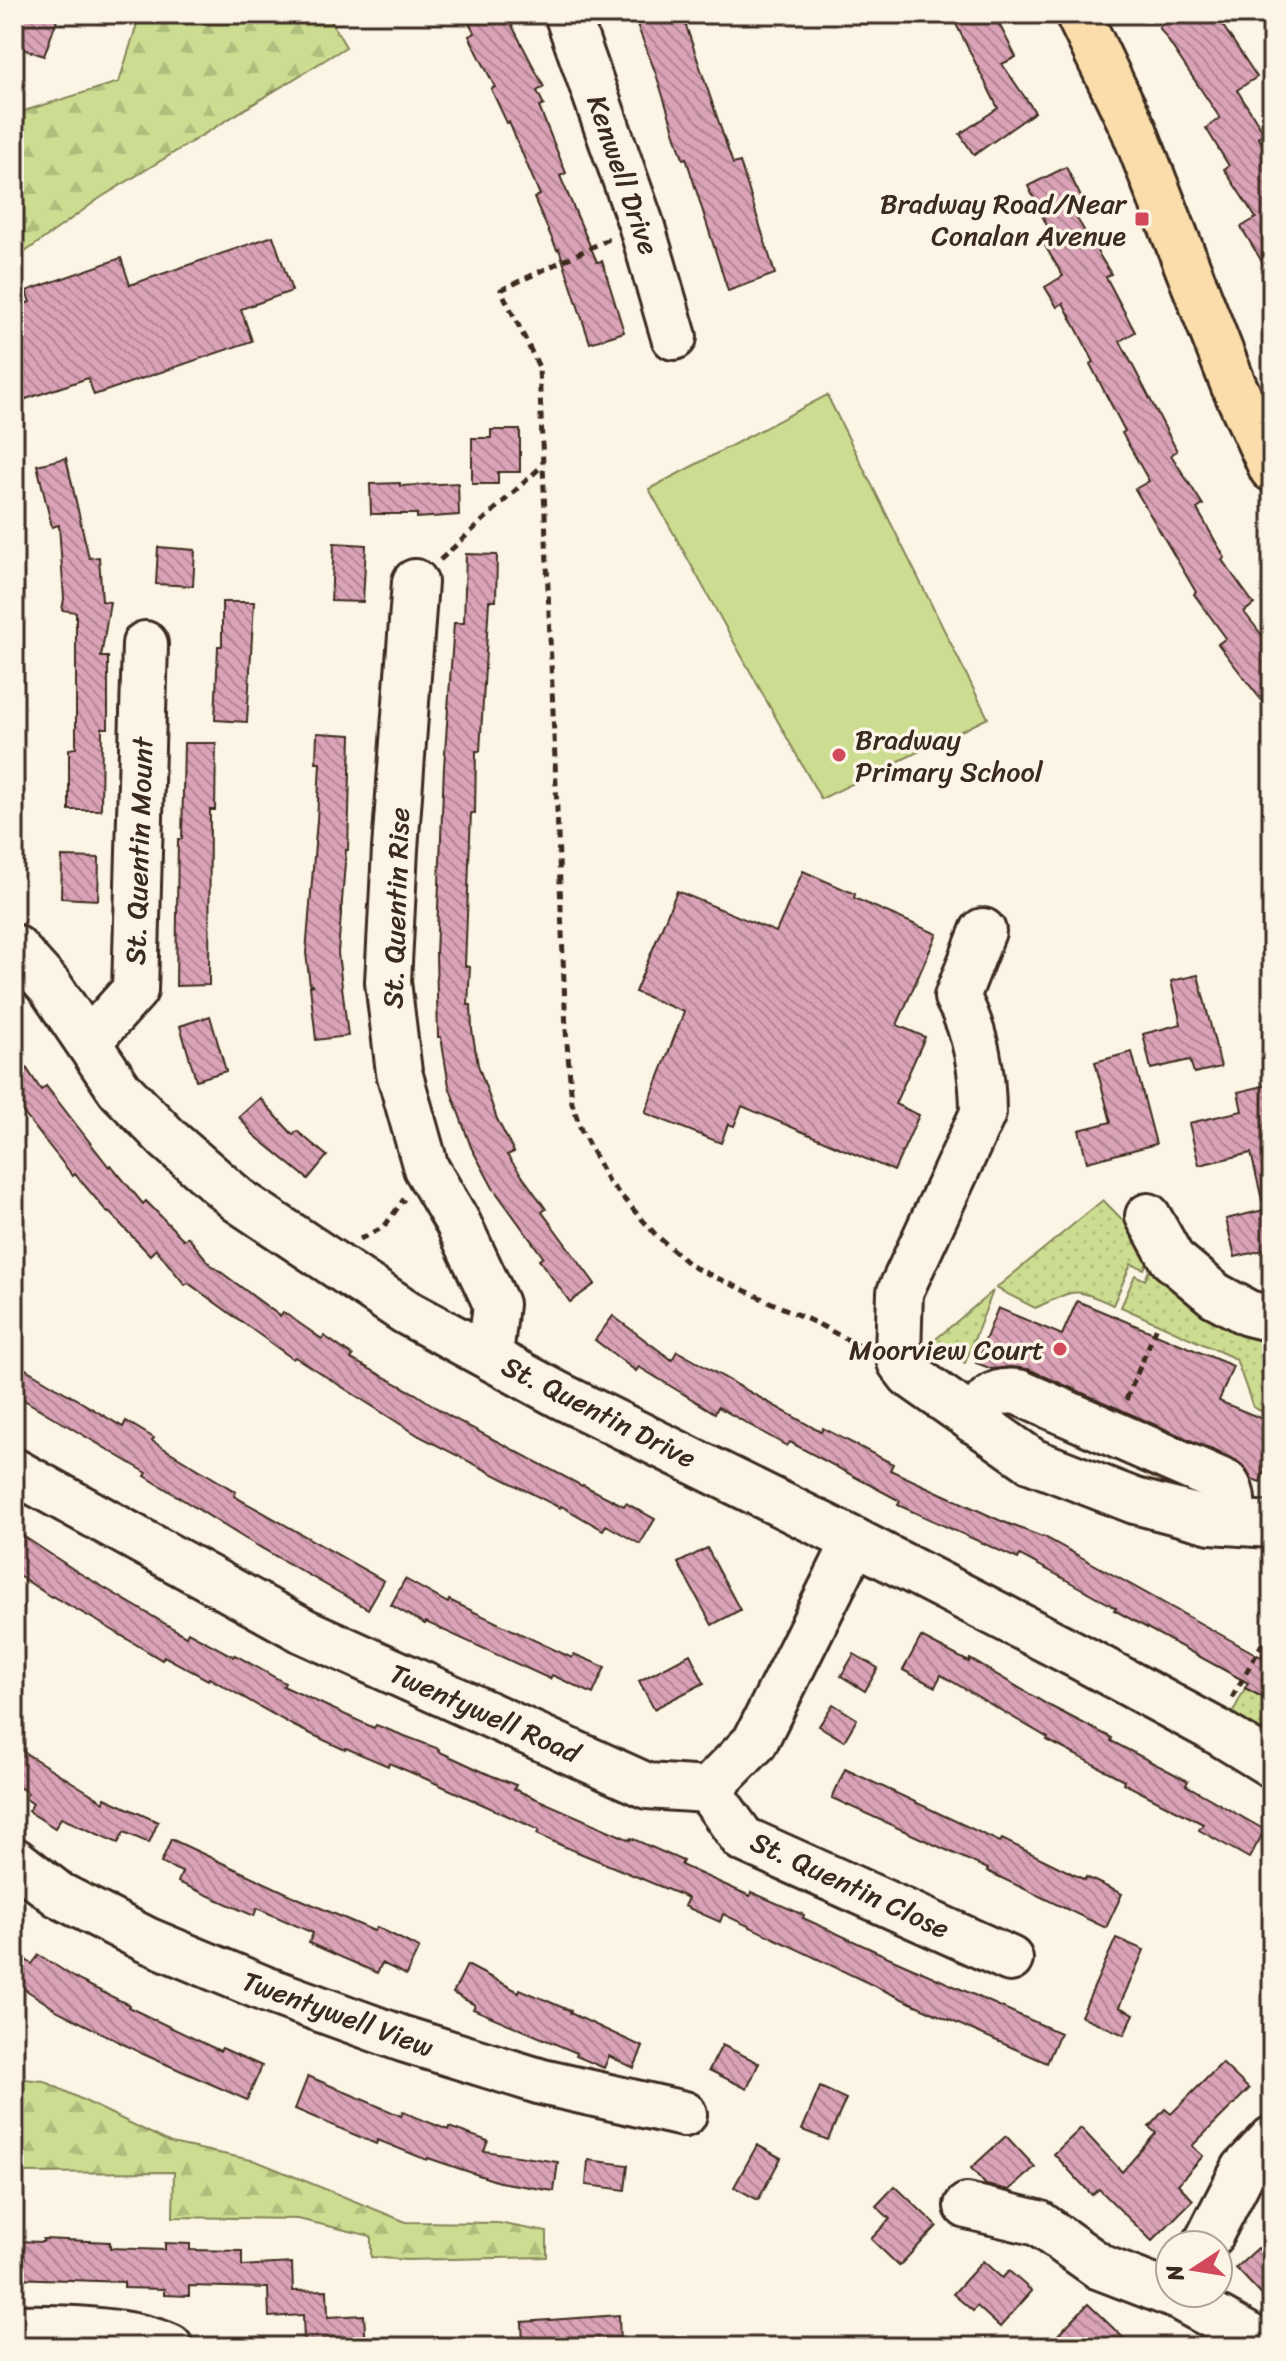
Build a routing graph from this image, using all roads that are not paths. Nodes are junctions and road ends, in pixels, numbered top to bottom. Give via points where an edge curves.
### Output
1 (567, 14) edge
2 (1078, 14) edge
3 (674, 337) dead end
4 (1272, 469) edge
5 (415, 582) road end
6 (145, 644) dead end
7 (983, 931) dead end
8 (14, 947) edge
9 (89, 1041) junction
10 (1148, 1216) dead end
11 (1272, 1319) edge
12 (490, 1356) junction
13 (974, 1421) junction
14 (14, 1471) edge
15 (1251, 1524) edge
16 (855, 1541) junction
17 (1272, 1765) edge
18 (708, 1790) junction
19 (14, 1860) edge
20 (1010, 1959) dead end
21 (684, 2114) dead end
22 (1272, 2139) edge
23 (967, 2206) dead end
24 (1213, 2229) edge
25 (1154, 2286) edge
26 (1204, 2309) edge
27 (14, 2328) edge
28 (170, 2347) edge
29 (1269, 2347) edge

1 - 3 street, Kenwell Drive via 641,224
2 - 4 main road via 1134,130 1233,384
5 - 12 street, St. Quentin Rise via 388,982 399,1072 426,1168 496,1304
6 - 9 street, St. Quentin Mount via 135,990
7 - 13 street via 957,997 983,1082 983,1113 900,1292 900,1362
8 - 9 street, St. Quentin Drive
9 - 12 street, St. Quentin Drive via 120,1090 238,1200 406,1312
10 - 11 street via 1172,1259 1193,1277 1248,1313
12 - 16 street, St. Quentin Drive
13 - 15 street via 1032,1461 1135,1501 1211,1521
13 - 15 street via 993,1395 1018,1392 1226,1483
14 - 18 street, Twentywell Road via 304,1631 647,1786
16 - 17 street, St. Quentin Drive
16 - 18 street via 755,1742
18 - 20 street, St. Quentin Close via 743,1839
19 - 21 street, Twentywell View via 59,1895 265,1989 542,2082
22 - 24 street via 1244,2169
23 - 25 street via 1038,2223 1100,2267
26 - 29 street
27 - 28 street via 66,2327

